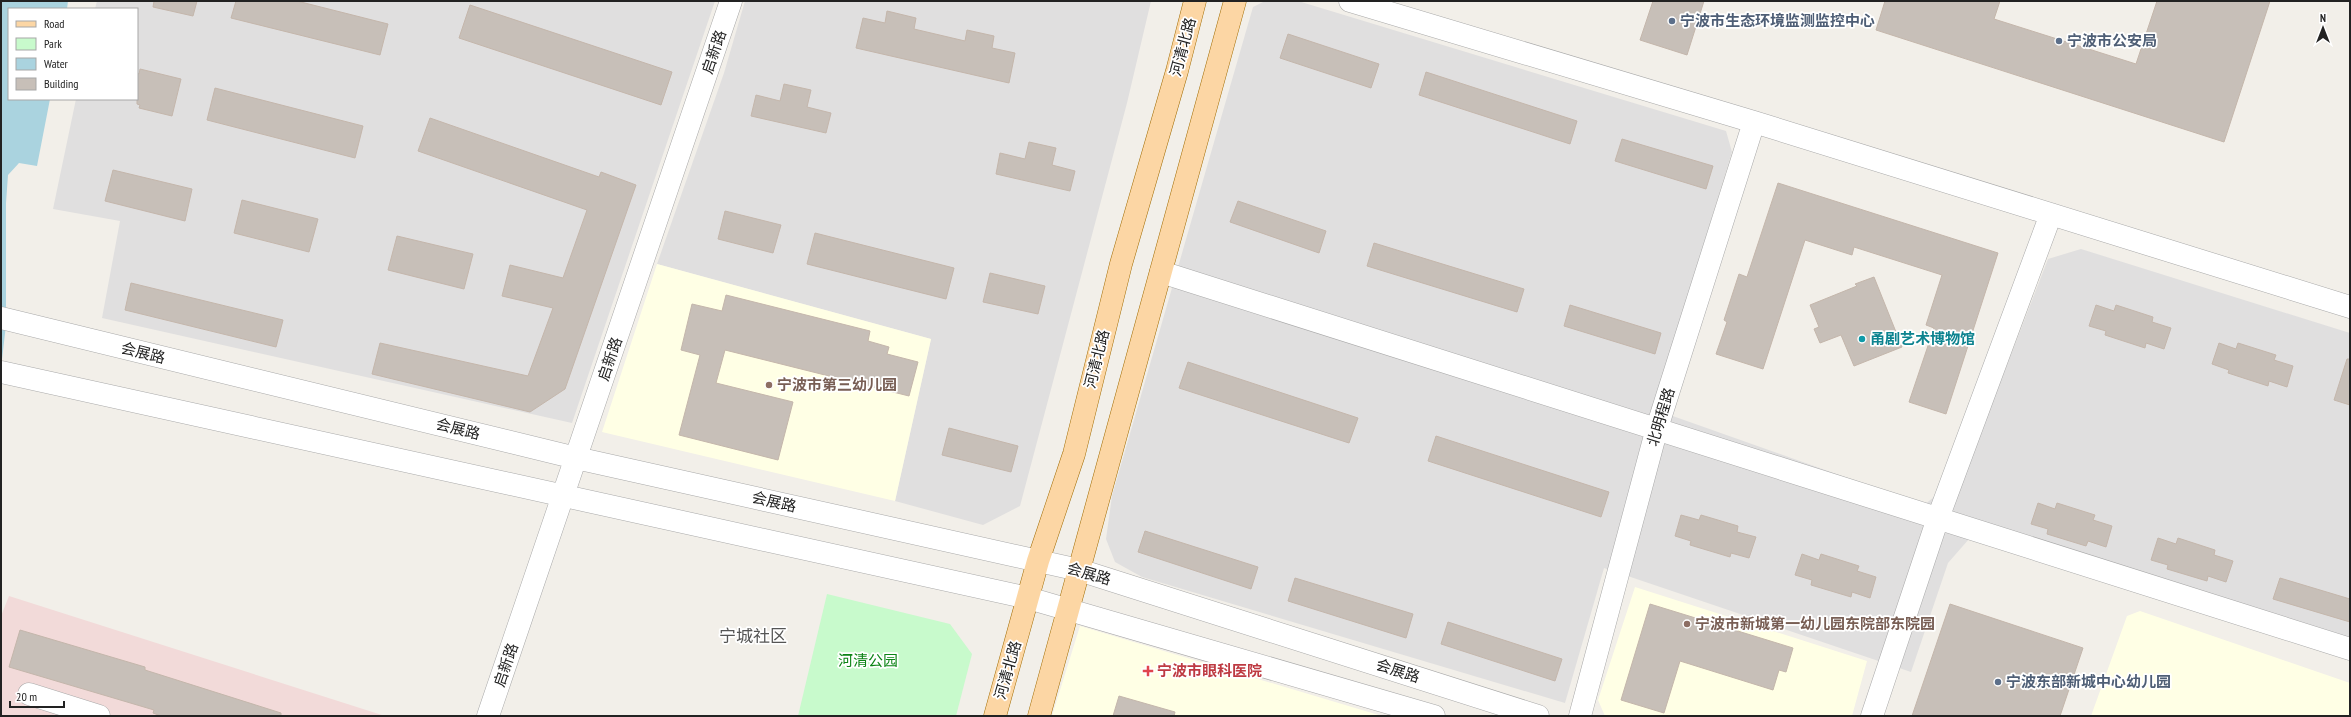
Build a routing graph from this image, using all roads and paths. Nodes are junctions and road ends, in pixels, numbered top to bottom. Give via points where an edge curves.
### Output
1 (731, 1) edge
2 (1194, 1) edge
3 (1235, 1) edge
4 (1350, 1) edge
5 (1754, 122) junction
6 (2051, 214) junction
7 (1161, 272) junction
8 (2350, 307) edge
9 (1, 318) edge
10 (1, 372) edge
11 (1657, 428) junction
12 (576, 458) junction
13 (563, 495) junction
14 (1938, 518) junction
15 (1038, 561) junction
16 (1078, 570) junction
17 (1028, 598) junction
18 (1068, 610) junction
19 (2350, 649) edge
20 (29, 694) dead end
21 (99, 716) edge
22 (488, 716) edge
23 (995, 716) edge
24 (1039, 716) edge
25 (1434, 716) edge
26 (1538, 716) edge
27 (1580, 716) edge
28 (1872, 716) edge

1 - 12 street, 启新路
2 - 15 main road, 河清北路 via 1177,71 1121,264 1074,454
3 - 7 main road
4 - 5 street
5 - 6 street
5 - 11 street, 北明程路
6 - 8 street
6 - 14 street
7 - 11 street
7 - 16 main road
9 - 12 street, 会展路
10 - 13 street
11 - 14 street
11 - 27 street, 北明程路
12 - 13 street, 启新路
12 - 15 street, 会展路
13 - 17 street
13 - 22 street, 启新路
14 - 19 street
14 - 28 street
15 - 16 street, 会展路
15 - 17 main road, 河清北路
16 - 18 main road
16 - 26 street, 会展路
17 - 18 street
17 - 23 main road, 河清北路
18 - 24 main road
18 - 25 street
20 - 21 street

